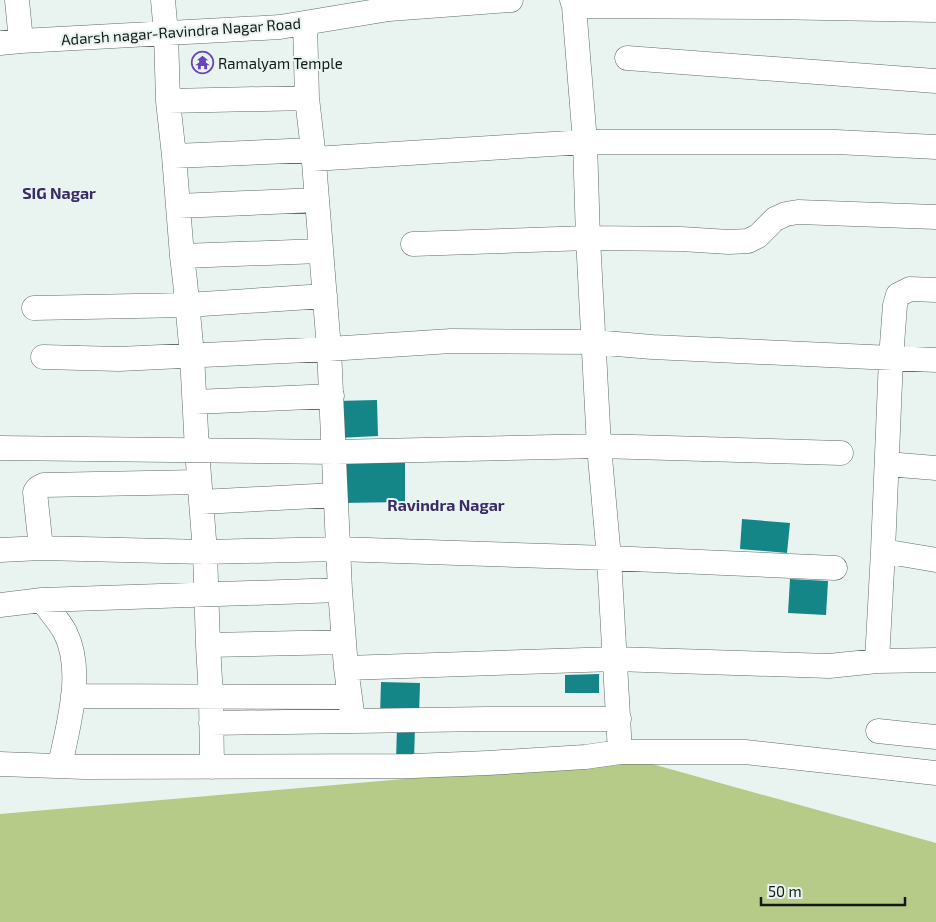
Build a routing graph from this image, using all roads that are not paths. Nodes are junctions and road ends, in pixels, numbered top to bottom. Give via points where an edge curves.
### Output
1 (17, 0) edge
2 (164, 0) edge
3 (511, 0) edge
4 (573, 3) edge
5 (389, 5) edge
6 (344, 9) edge
7 (936, 10) edge
8 (305, 23) junction
9 (166, 34) junction
10 (10, 42) edge
11 (627, 58) dead end
12 (936, 81) edge
13 (306, 98) junction
14 (168, 102) junction
15 (585, 142) junction
16 (936, 147) edge
17 (313, 154) junction
18 (174, 156) junction
19 (317, 200) junction
20 (178, 206) junction
21 (936, 217) edge
22 (588, 238) junction
23 (413, 244) dead end
24 (322, 251) junction
25 (182, 256) junction
26 (936, 290) edge
27 (326, 296) junction
28 (187, 305) junction
29 (34, 308) dead end
30 (593, 342) junction
31 (329, 350) junction
32 (192, 355) junction
33 (43, 356) dead end
34 (891, 358) junction
35 (936, 360) edge
36 (332, 396) junction
37 (195, 402) junction
38 (599, 446) junction
39 (0, 448) edge
40 (197, 450) junction
41 (335, 452) junction
42 (841, 453) dead end
43 (887, 464) junction
44 (936, 468) edge
45 (200, 492) junction
46 (335, 494) junction
47 (41, 548) junction
48 (338, 548) junction
49 (0, 550) edge
50 (883, 551) junction
51 (205, 552) junction
52 (609, 558) junction
53 (936, 560) edge
54 (835, 568) dead end
55 (340, 590) junction
56 (206, 594) junction
57 (42, 600) junction
58 (0, 605) edge
59 (344, 642) junction
60 (208, 645) junction
61 (615, 659) junction
62 (936, 660) edge
63 (877, 661) junction
64 (346, 668) junction
65 (73, 696) junction
66 (211, 697) junction
67 (350, 697) junction
68 (619, 719) junction
69 (353, 720) junction
70 (211, 723) junction
71 (878, 731) dead end
72 (936, 737) edge
73 (620, 752) junction
74 (0, 764) edge
75 (60, 766) junction
76 (212, 767) junction
77 (936, 773) edge

1 - 10 street
2 - 9 street
3 - 5 street, Adarsh nagar-Ravindra Nagar Road
4 - 7 street
4 - 15 street
5 - 6 street, Adarsh nagar-Ravindra Nagar Road
6 - 8 street, Adarsh nagar-Ravindra Nagar Road
8 - 9 street, Adarsh nagar-Ravindra Nagar Road
8 - 13 street
9 - 10 street, Adarsh nagar-Ravindra Nagar Road
9 - 14 street
11 - 12 street
13 - 14 street
13 - 17 street
14 - 18 street
15 - 16 street via 836,142
15 - 17 street
15 - 22 street
17 - 18 street
17 - 19 street
18 - 20 street
19 - 20 street
19 - 24 street
20 - 25 street
21 - 22 street via 798,212 775,219 748,241
22 - 23 street
22 - 30 street
24 - 25 street
24 - 27 street
25 - 28 street
26 - 34 street via 910,288 898,295
27 - 28 street
27 - 31 street
28 - 29 street
28 - 32 street
30 - 31 street via 451,342
30 - 34 street
30 - 38 street
31 - 32 street
31 - 36 street
32 - 33 street via 119,359
32 - 37 street
34 - 35 street
34 - 43 street
36 - 37 street
36 - 41 street
37 - 40 street
38 - 41 street
38 - 42 street
38 - 52 street
39 - 40 street
40 - 41 street
40 - 45 street
41 - 46 street
43 - 44 street
43 - 50 street
45 - 46 street
45 - 47 street via 44,485 35,492
45 - 51 street
46 - 48 street
47 - 49 street
47 - 51 street
48 - 51 street
48 - 52 street
48 - 55 street
50 - 53 street
50 - 63 street
51 - 56 street
52 - 54 street
52 - 61 street
55 - 56 street
55 - 59 street
56 - 57 street
56 - 60 street
57 - 58 street
57 - 65 street via 65,632 71,650 75,668
59 - 60 street
59 - 64 street
60 - 66 street
61 - 63 street via 829,666
61 - 64 street
61 - 68 street
62 - 63 street
64 - 67 street
65 - 66 street
65 - 75 street
66 - 67 street
66 - 70 street
67 - 69 street
68 - 69 street
68 - 73 street
69 - 70 street
70 - 76 street
71 - 72 street
73 - 76 street via 469,764
73 - 77 street via 746,752
74 - 75 street
75 - 76 street

